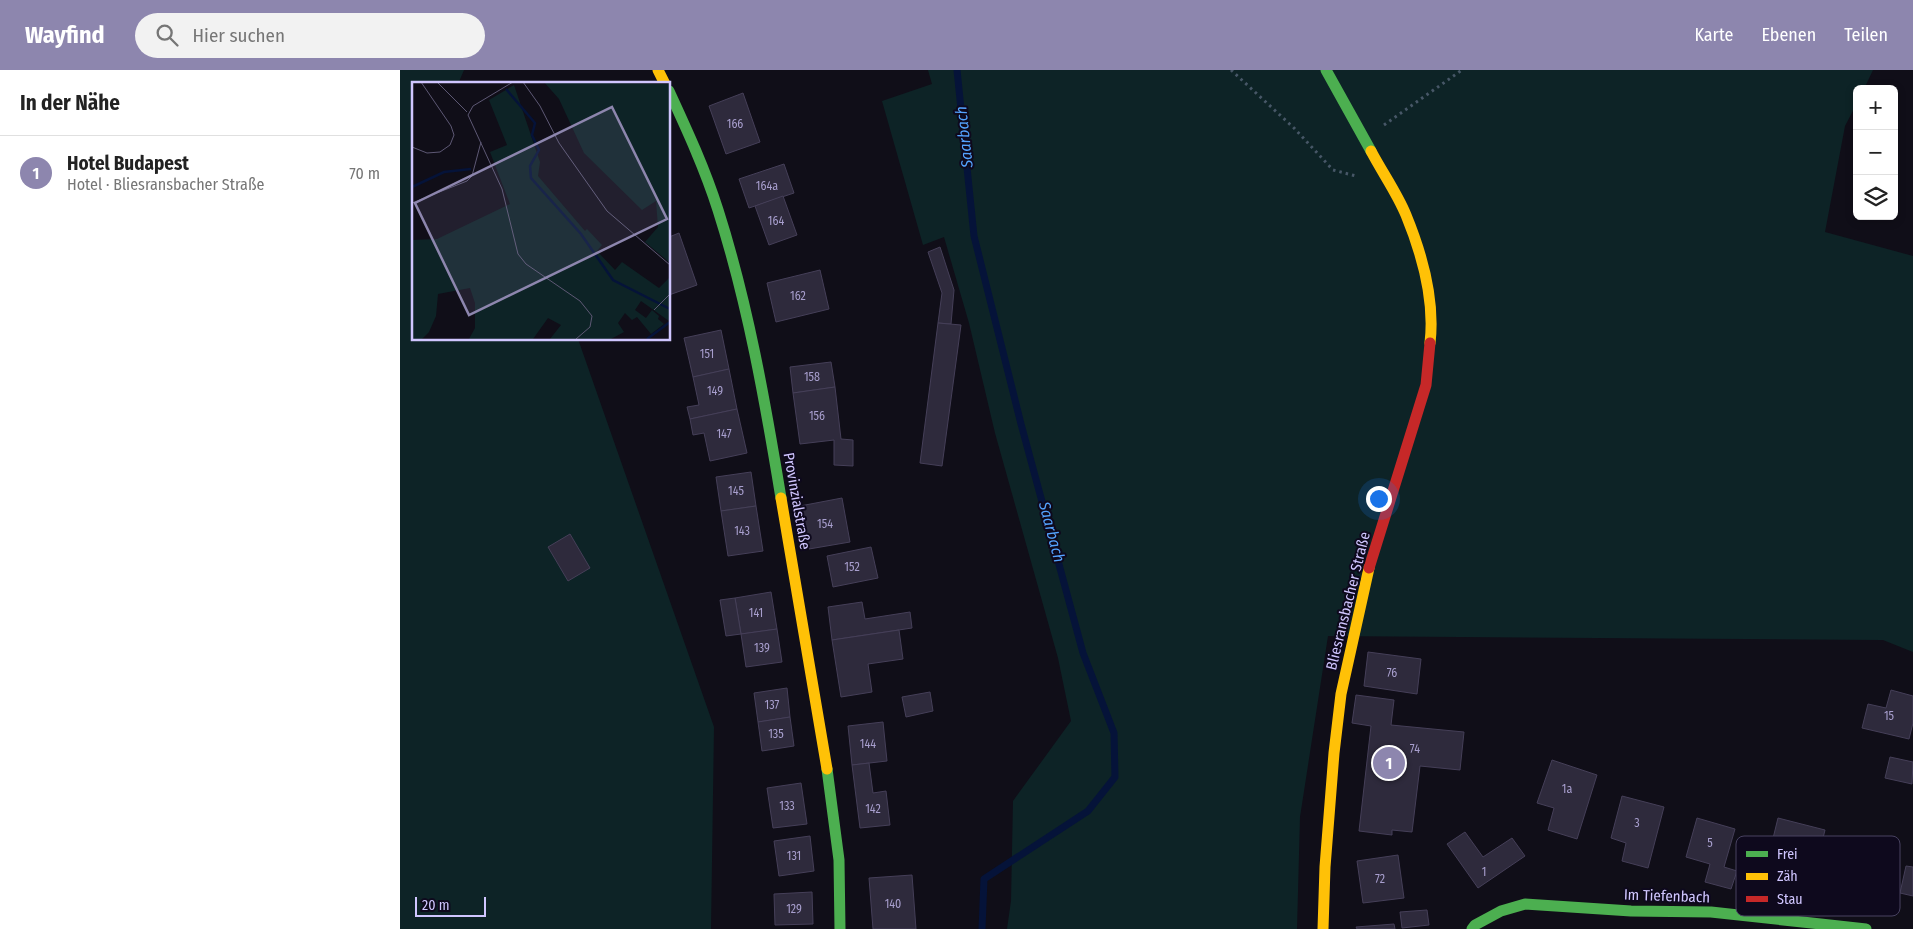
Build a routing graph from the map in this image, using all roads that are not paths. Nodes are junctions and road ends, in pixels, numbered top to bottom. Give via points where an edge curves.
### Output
1 (658, 70) edge
2 (1326, 70) edge
3 (664, 82) edge
4 (670, 93) edge
5 (1736, 915) edge
6 (1747, 916) edge
7 (840, 929) edge
8 (1323, 929) edge
9 (1472, 929) edge
10 (1866, 929) edge

1 - 3 main road
2 - 8 main road, Bliesransbacher Straße via 1406,214 1422,259 1430,301 1431,338 1426,385 1368,571 1341,694 1325,867
4 - 7 main road, Provinzialstraße via 722,218 759,368 826,764 839,861
5 - 9 main road, Im Tiefenbach via 1525,904 1501,911
6 - 10 main road, Im Tiefenbach

